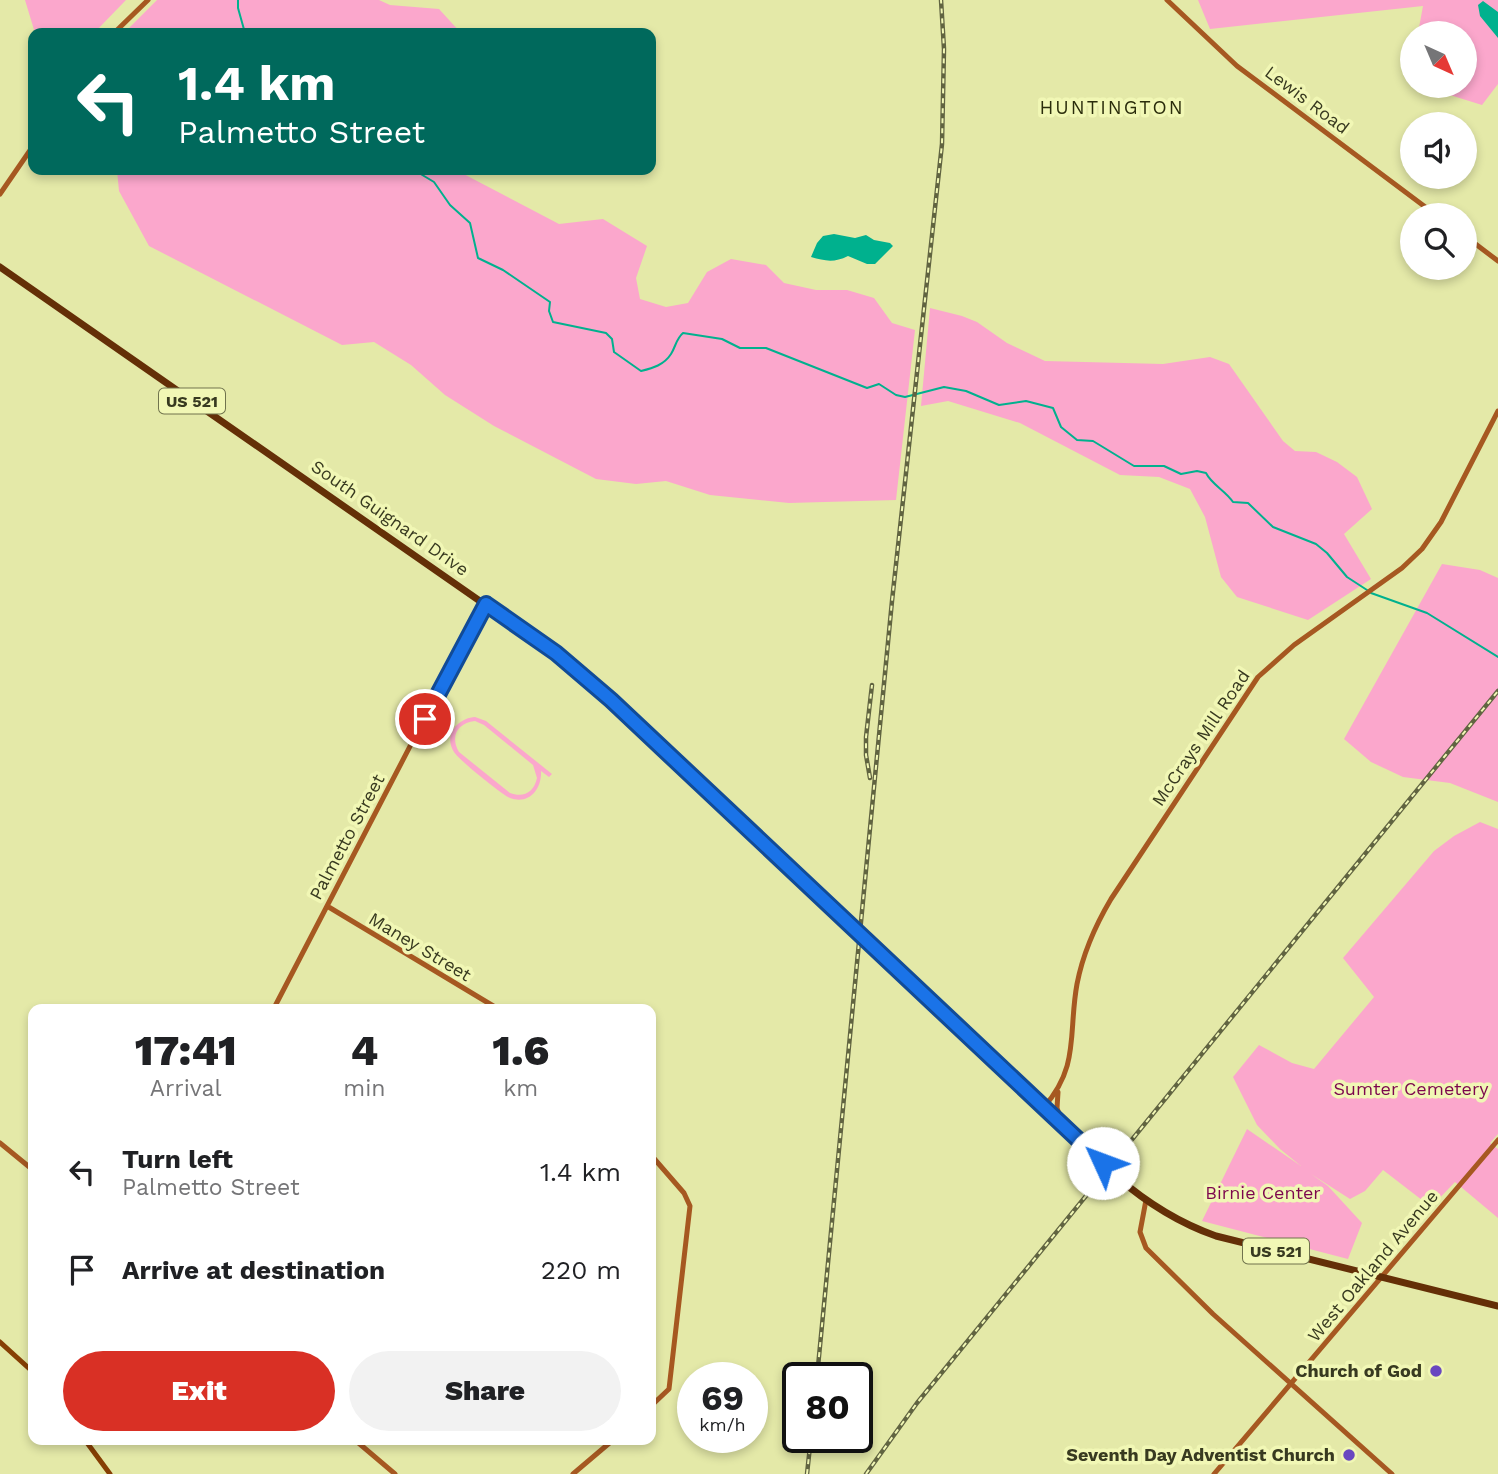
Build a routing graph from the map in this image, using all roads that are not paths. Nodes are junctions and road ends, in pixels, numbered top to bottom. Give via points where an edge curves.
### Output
1 (148, 0) edge
2 (1167, 0) edge
3 (119, 28) edge
4 (28, 153) edge
5 (0, 194) edge
6 (1420, 203) edge
7 (1477, 245) edge
8 (1498, 261) edge
9 (0, 267) edge
10 (1498, 411) edge
11 (486, 604) junction
12 (327, 906) junction
13 (276, 1004) edge
14 (490, 1004) edge
15 (1058, 1088) junction
16 (1044, 1107) junction
17 (1063, 1125) junction
18 (1498, 1140) edge
19 (0, 1143) edge
20 (656, 1161) edge
21 (28, 1166) edge
22 (1146, 1200) junction
23 (1381, 1278) junction
24 (1498, 1307) edge
25 (0, 1342) edge
26 (28, 1367) edge
27 (1291, 1384) junction
28 (656, 1402) edge
29 (89, 1445) edge
30 (361, 1445) edge
31 (607, 1445) edge
32 (110, 1474) edge
33 (395, 1474) edge
34 (573, 1474) edge
35 (1214, 1474) edge
36 (1392, 1474) edge

1 - 3 street
2 - 6 street, Lewis Road via 1237,66
4 - 5 street
7 - 8 street
9 - 11 highway, South Guignard Drive / US 521
10 - 15 street, McCrays Mill Road via 1435,531 1412,559 1258,677 1108,905 1079,973 1069,1064
11 - 12 street, Palmetto Street
11 - 16 highway, South Guignard Drive / US 521 via 556,653 611,700
12 - 13 street, Palmetto Street
12 - 14 street, Maney Street
15 - 16 street, McCrays Mill Road
15 - 17 street
16 - 17 highway, South Guignard Drive / US 521
17 - 22 highway, South Guignard Drive / US 521
18 - 23 street, West Oakland Avenue
19 - 21 street
20 - 28 street via 690,1206 669,1390
22 - 23 highway, South Guignard Drive / US 521 via 1203,1232
22 - 27 street via 1140,1224 1149,1252
23 - 24 highway, South Guignard Drive / US 521
23 - 27 street, West Oakland Avenue
25 - 26 main road
27 - 35 street, West Oakland Avenue
27 - 36 street
29 - 32 main road
30 - 33 street
31 - 34 street

